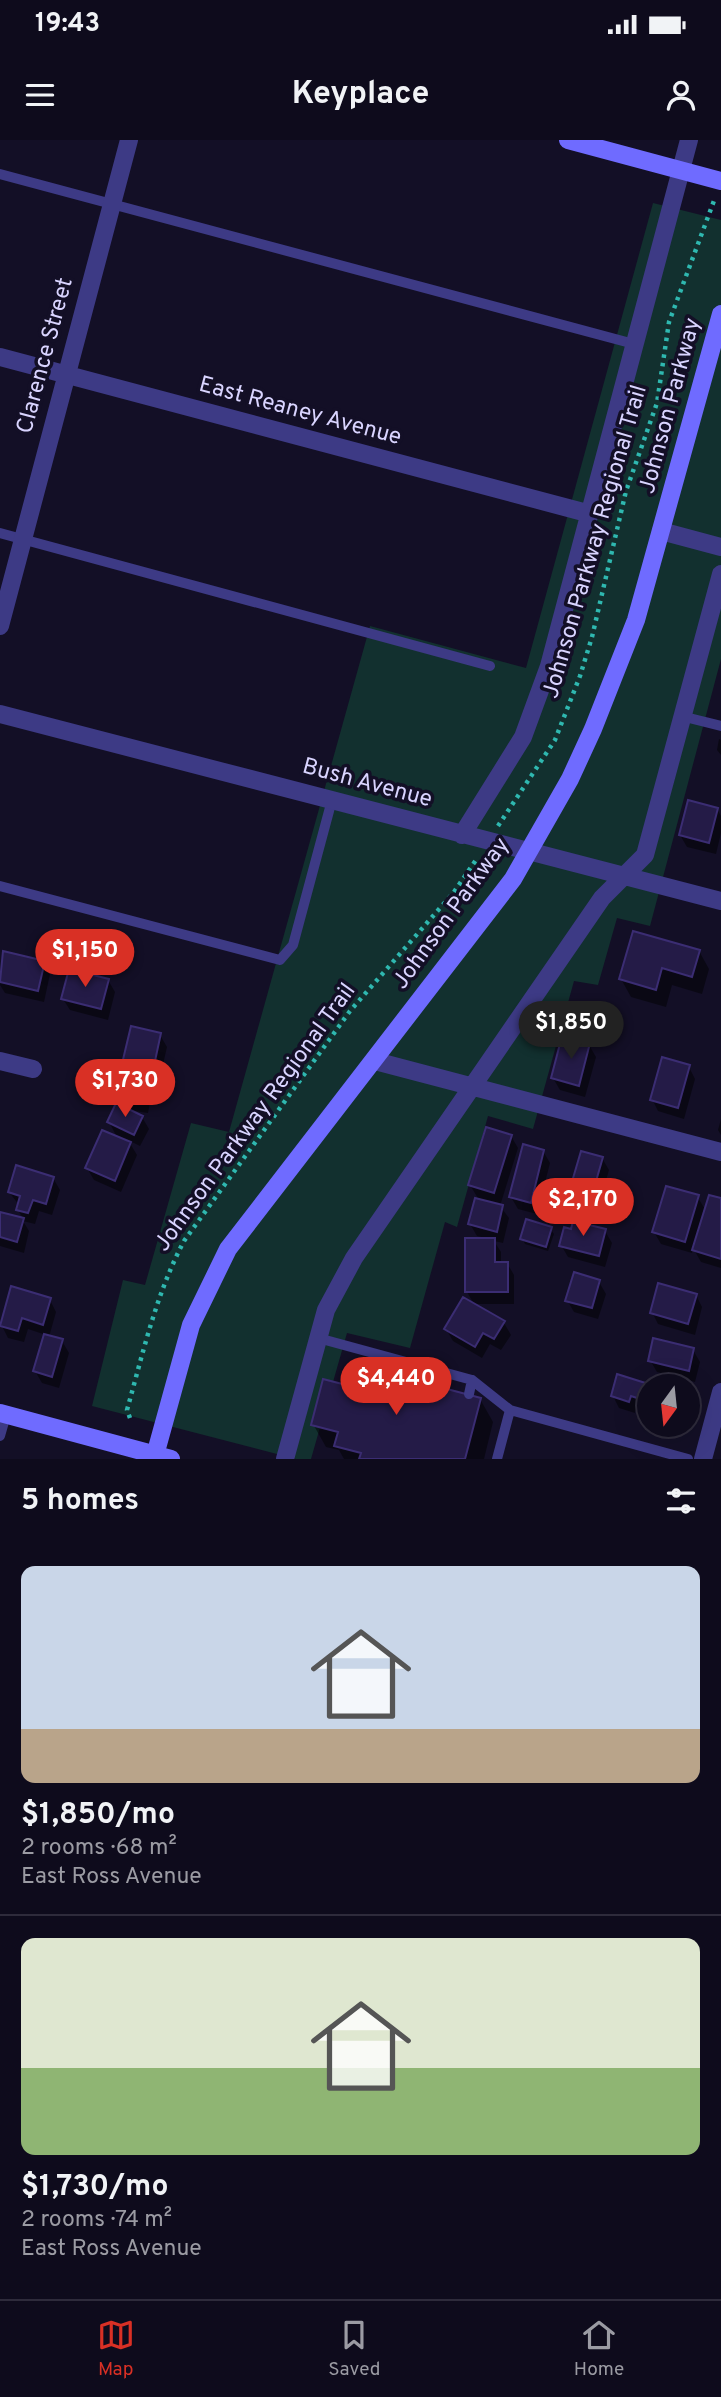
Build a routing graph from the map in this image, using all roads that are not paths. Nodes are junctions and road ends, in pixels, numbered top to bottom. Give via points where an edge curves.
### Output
1 (129, 140) edge
2 (568, 140) edge
3 (690, 140) edge
4 (682, 170) junction
5 (0, 174) edge
6 (721, 181) edge
7 (112, 204) junction
8 (721, 314) edge
9 (634, 344) junction
10 (0, 357) edge
11 (66, 376) junction
12 (587, 513) junction
13 (662, 531) junction
14 (0, 533) edge
15 (23, 539) junction
16 (721, 547) edge
17 (721, 574) edge
18 (0, 626) edge
19 (490, 666) dead end
20 (0, 714) edge
21 (681, 716) junction
22 (721, 726) edge
23 (332, 800) junction
24 (463, 835) junction
25 (529, 852) junction
26 (623, 877) junction
27 (0, 886) edge
28 (721, 901) edge
29 (0, 1061) edge
30 (375, 1061) junction
31 (33, 1069) dead end
32 (470, 1086) junction
33 (721, 1152) edge
34 (318, 1338) junction
35 (472, 1380) junction
36 (721, 1392) edge
37 (469, 1395) dead end
38 (510, 1410) junction
39 (3, 1414) edge
40 (0, 1436) edge
41 (715, 1439) edge
42 (160, 1458) edge
43 (285, 1459) edge
44 (497, 1459) edge
45 (688, 1459) edge
46 (703, 1459) edge

1 - 7 street, Clarence Street
2 - 4 street
3 - 4 street, Johnson Parkway
4 - 6 street
4 - 9 street, Johnson Parkway
5 - 7 lane
7 - 9 lane
7 - 11 street, Clarence Street
8 - 13 street, Johnson Parkway
9 - 12 street, Johnson Parkway
10 - 11 street, East Reaney Avenue
11 - 12 street, East Reaney Avenue
11 - 15 street, Clarence Street
12 - 24 street, Johnson Parkway via 549,666 523,737
13 - 16 street
13 - 25 street, Johnson Parkway via 615,676 570,779
14 - 15 lane
15 - 18 street, Clarence Street
15 - 19 lane
17 - 21 street
20 - 23 street, Bush Avenue
21 - 22 lane
21 - 26 street via 645,855
23 - 24 street, Bush Avenue
23 - 27 lane via 293,945 280,960
24 - 25 street, Bush Avenue
25 - 26 street, Bush Avenue
25 - 30 street, Johnson Parkway
26 - 28 street, Bush Avenue
26 - 32 street via 602,898
29 - 31 street
30 - 32 street
30 - 42 street, Johnson Parkway via 228,1249 191,1325
32 - 33 street
32 - 34 street via 354,1258 326,1310
34 - 35 lane
34 - 43 street
35 - 37 lane
35 - 38 lane
36 - 41 street
38 - 44 lane
38 - 45 lane
39 - 40 lane
39 - 42 street
41 - 46 street

